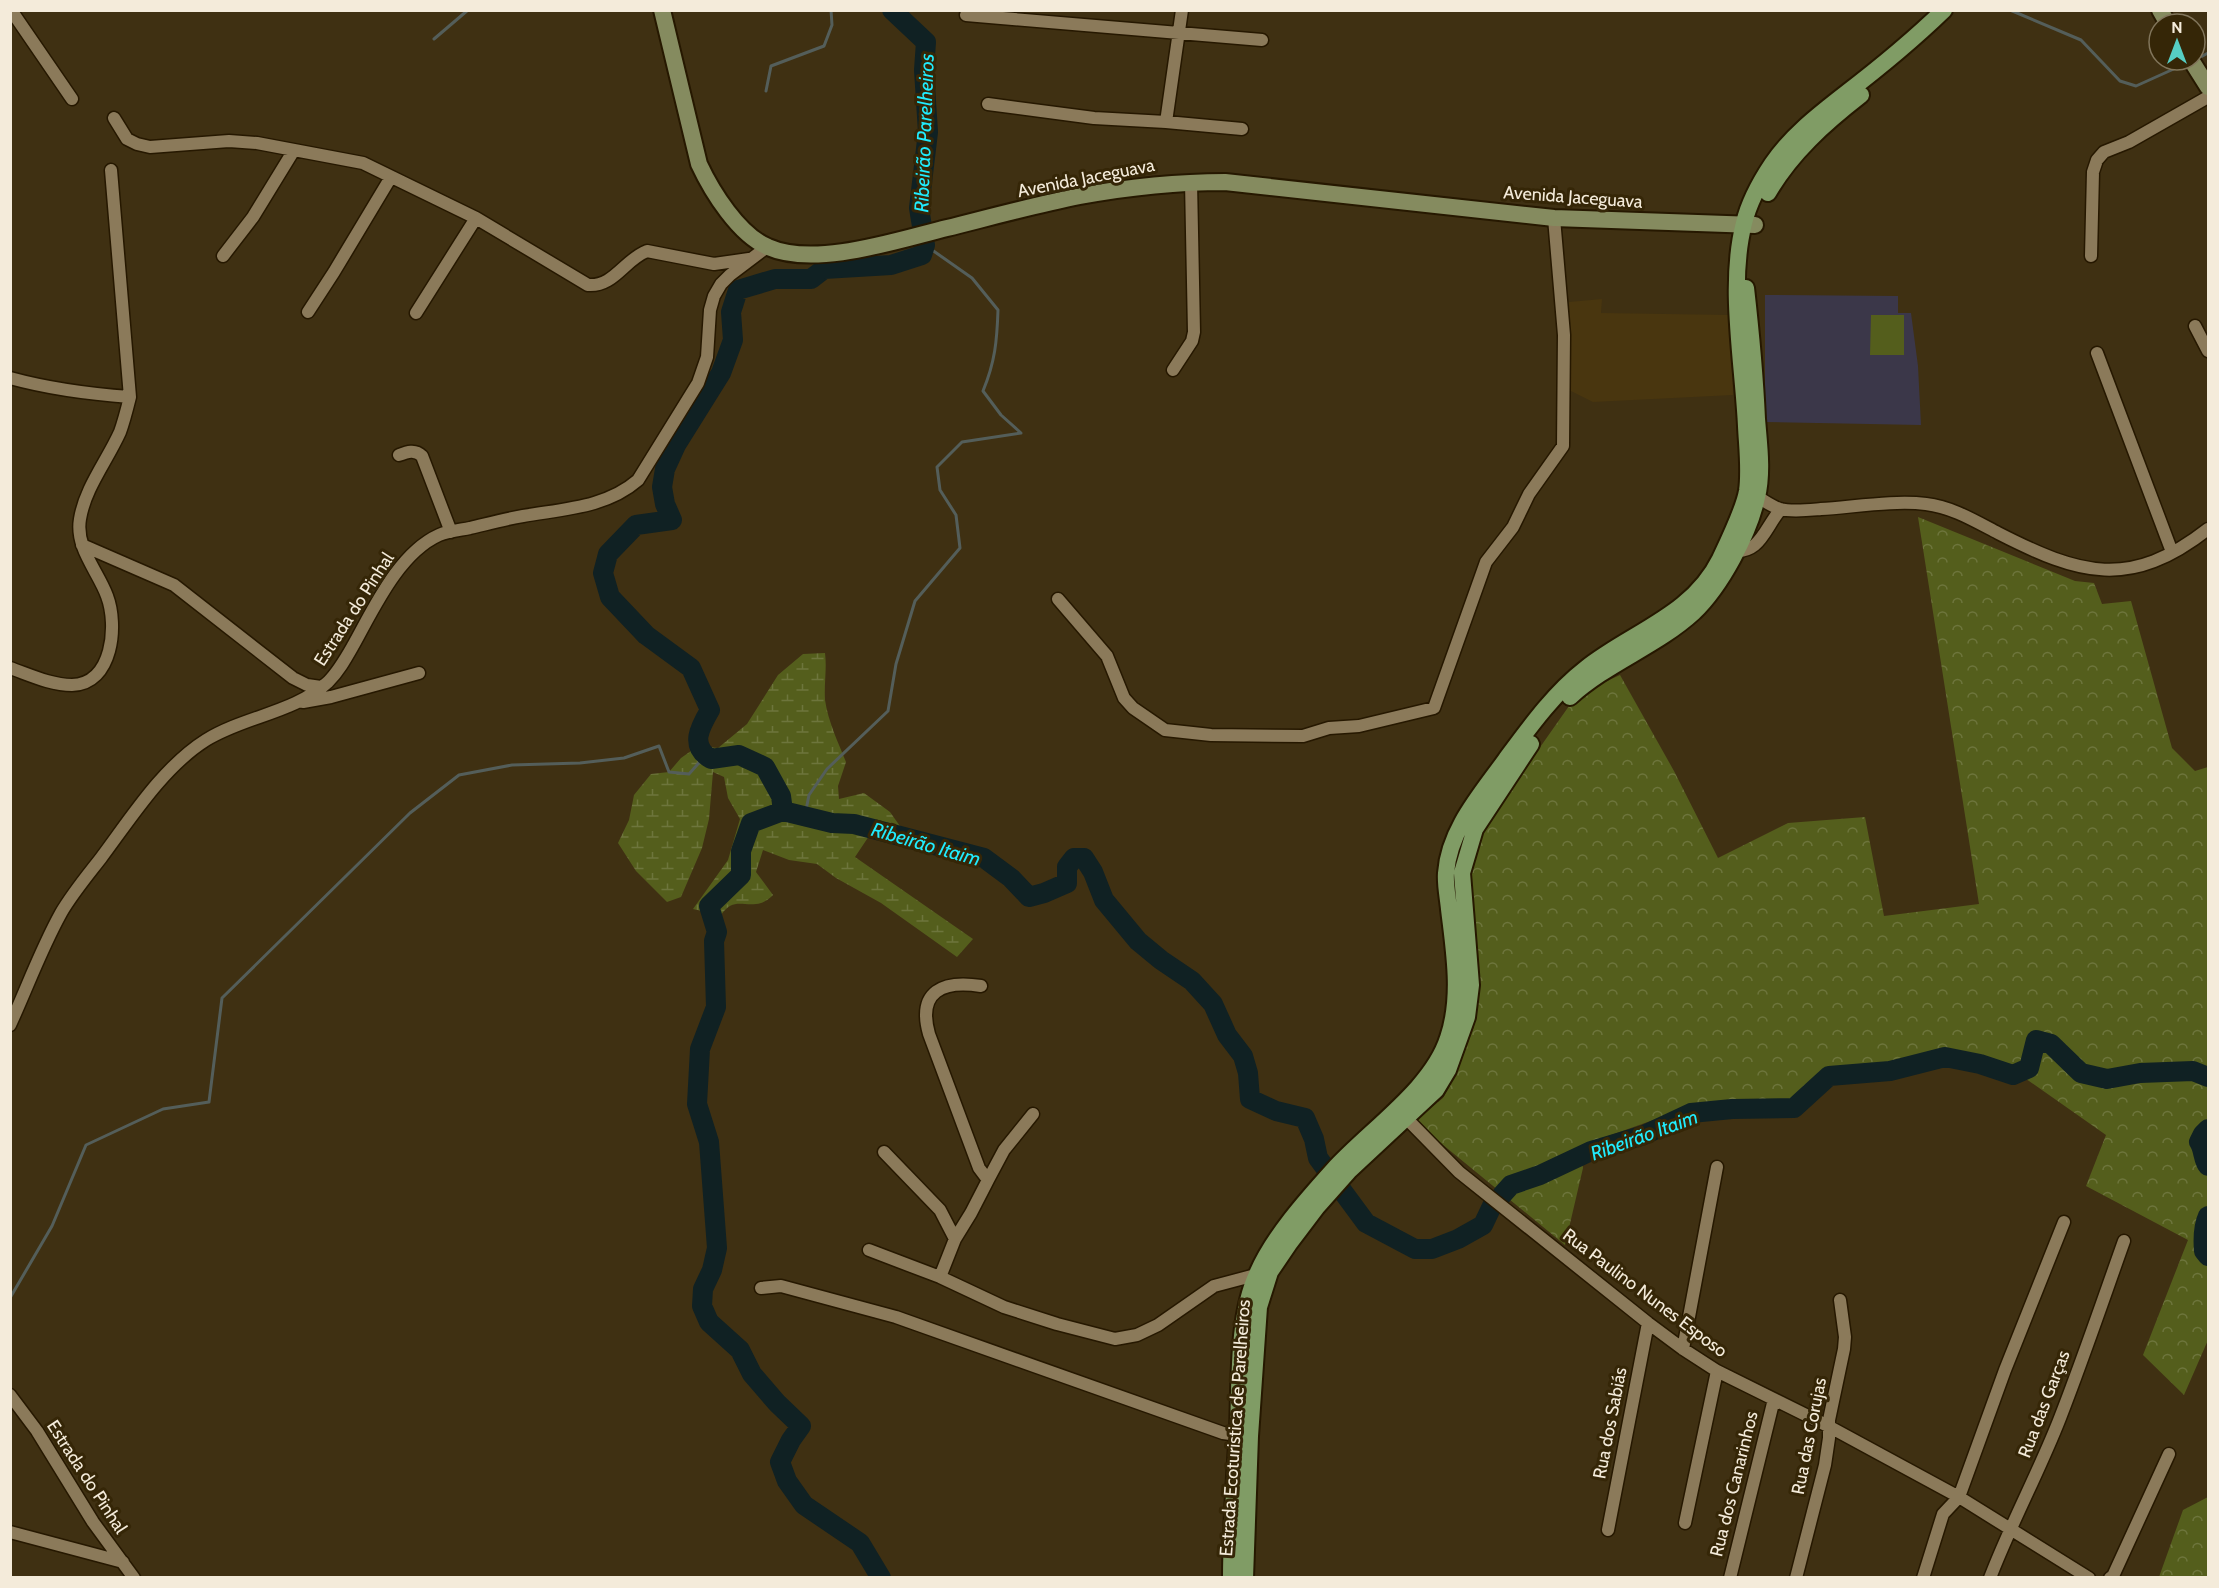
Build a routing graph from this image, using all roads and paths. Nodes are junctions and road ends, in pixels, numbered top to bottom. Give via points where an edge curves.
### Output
1 (11, 10) edge
2 (662, 10) edge
3 (1182, 10) edge
4 (1944, 10) edge
5 (1959, 10) edge
6 (966, 15) dead end
7 (1178, 33) junction
8 (1262, 40) dead end
9 (2198, 72) edge
10 (2208, 87) edge
11 (2208, 97) edge
12 (72, 99) dead end
13 (988, 104) dead end
14 (114, 118) dead end
15 (1166, 122) junction
16 (1242, 129) dead end
17 (294, 150) junction
18 (111, 170) dead end
19 (391, 177) junction
20 (1191, 182) junction
21 (476, 218) junction
22 (1554, 218) junction
23 (1749, 225) junction
24 (767, 247) junction
25 (223, 256) dead end
26 (2091, 256) dead end
27 (751, 260) junction
28 (308, 312) dead end
29 (416, 313) dead end
30 (2195, 326) dead end
31 (2208, 351) edge
32 (2097, 353) dead end
33 (1173, 370) dead end
34 (10, 378) edge
35 (130, 397) junction
36 (399, 455) dead end
37 (1752, 494) junction
38 (1781, 509) junction
39 (451, 532) junction
40 (2207, 533) edge
41 (82, 545) junction
42 (1730, 550) junction
43 (2172, 552) junction
44 (1058, 599) dead end
45 (10, 668) edge
46 (419, 673) dead end
47 (321, 687) junction
48 (296, 704) junction
49 (981, 986) dead end
50 (14, 1010) edge
51 (10, 1025) edge
52 (1425, 1080) junction
53 (1033, 1114) dead end
54 (1407, 1119) junction
55 (884, 1152) dead end
56 (1347, 1161) junction
57 (1717, 1167) dead end
58 (988, 1180) junction
59 (2064, 1222) dead end
60 (955, 1239) junction
61 (2124, 1240) dead end
62 (869, 1250) dead end
63 (1263, 1273) junction
64 (940, 1277) junction
65 (762, 1288) dead end
66 (1840, 1300) dead end
67 (1648, 1323) junction
68 (1683, 1349) junction
69 (1717, 1371) junction
70 (10, 1395) edge
71 (1773, 1399) junction
72 (1828, 1426) junction
73 (1244, 1436) junction
74 (2169, 1454) dead end
75 (1959, 1497) junction
76 (1685, 1522) dead end
77 (2010, 1529) junction
78 (1608, 1530) dead end
79 (10, 1532) edge
80 (123, 1562) junction
81 (134, 1578) edge
82 (1231, 1578) edge
83 (1245, 1578) edge
84 (1730, 1578) edge
85 (1796, 1578) edge
86 (1923, 1578) edge
87 (1990, 1578) edge
88 (2089, 1578) edge
89 (2110, 1578) edge

1 - 12 street
2 - 24 main road, Avenida Jaceguava via 699,164 708,184 732,216
3 - 7 street
4 - 23 main road, Estrada Ecoturistica de Parelheiros via 1788,143 1759,185 1750,204
5 - 23 main road, Estrada Ecoturistica de Parelheiros via 1920,48 1796,152
6 - 7 street
7 - 8 street
7 - 15 street
9 - 10 main road
11 - 26 street via 2104,152 2097,160 2093,172
13 - 15 street via 1094,118
14 - 17 street via 127,139 150,147 229,141
15 - 16 street
17 - 19 street via 363,163
17 - 25 street via 253,217
18 - 35 street
19 - 21 street
19 - 28 street
20 - 22 main road, Avenida Jaceguava via 1225,182
20 - 24 main road, Avenida Jaceguava via 1078,196 820,255 789,254
20 - 33 street via 1194,332
21 - 27 street via 588,285 606,283 647,252 714,264
21 - 29 street
22 - 23 main road, Avenida Jaceguava
22 - 44 street via 1564,335 1563,446 1528,494 1513,527 1486,562 1434,708 1303,736 1165,730 1124,698 1107,656
23 - 37 main road, Estrada Ecoturistica de Parelheiros via 1746,285 1754,354 1759,476
24 - 27 street, Estrada do Pinhal
27 - 39 street, Estrada do Pinhal via 721,284 714,296 706,357 698,383 638,480 603,500
30 - 31 street
32 - 43 street
34 - 35 street via 70,392
35 - 41 street via 120,432 84,502 79,522
36 - 39 street via 409,451 422,456
37 - 38 street
37 - 42 main road, Estrada Ecoturistica de Parelheiros
38 - 42 street via 1757,543 1744,551
38 - 43 street via 1934,505 1958,512 2073,566 2112,571 2145,565
39 - 47 street, Estrada do Pinhal via 440,534 412,554 373,609 336,673
40 - 43 street
41 - 45 street via 107,596 112,618 103,668 91,679 74,685
41 - 47 street via 174,585 293,678
42 - 52 main road, Estrada Ecoturistica de Parelheiros via 1684,605 1585,669 1556,697 1469,810 1452,846 1445,874 1455,962 1453,1015 1448,1039
42 - 54 main road, Estrada Ecoturistica de Parelheiros via 1723,577 1694,611 1592,679 1562,704 1484,813 1462,873 1471,985 1467,1017 1448,1070 1436,1090
46 - 48 street
47 - 48 street, Estrada do Pinhal
48 - 50 street, Estrada do Pinhal via 207,740 164,777 61,912
49 - 58 street via 940,987 930,999 926,1017 963,1127 979,1168
50 - 51 street, Estrada do Pinhal
52 - 54 main road via 1405,1111
52 - 56 main road, Estrada Ecoturistica de Parelheiros
53 - 58 street via 1004,1150
54 - 56 main road via 1395,1119
54 - 67 street, Rua Paulino Nunes Esposo via 1459,1172
55 - 60 street via 940,1210
56 - 63 main road, Estrada Ecoturistica de Parelheiros via 1289,1244
57 - 68 street
58 - 60 street
59 - 75 street via 2004,1370
60 - 64 street
61 - 77 street, Rua das Garças via 2060,1419
62 - 64 street
63 - 64 street via 1214,1286 1158,1325 1137,1335 1115,1339 1004,1307
63 - 73 main road, Estrada Ecoturistica de Parelheiros
65 - 73 street via 781,1286 896,1317 1223,1433
66 - 72 street, Rua das Corujas via 1845,1342
67 - 68 street, Rua Paulino Nunes Esposo
67 - 78 street, Rua dos Sabiás
68 - 69 street, Rua Paulino Nunes Esposo
69 - 71 street, Rua Paulino Nunes Esposo
69 - 76 street
70 - 80 street, Estrada do Pinhal
71 - 72 street, Rua Paulino Nunes Esposo
71 - 84 street, Rua dos Canarinhos
72 - 75 street, Rua Paulino Nunes Esposo
72 - 85 street, Rua das Corujas via 1825,1466
73 - 82 main road, Estrada Ecoturistica de Parelheiros
73 - 83 main road, Estrada Ecoturistica de Parelheiros
74 - 89 street
75 - 77 street, Rua Paulino Nunes Esposo
75 - 86 street via 1943,1514
77 - 87 street, Rua das Garças
77 - 88 street, Rua Paulino Nunes Esposo
79 - 80 street
80 - 81 street, Estrada do Pinhal

